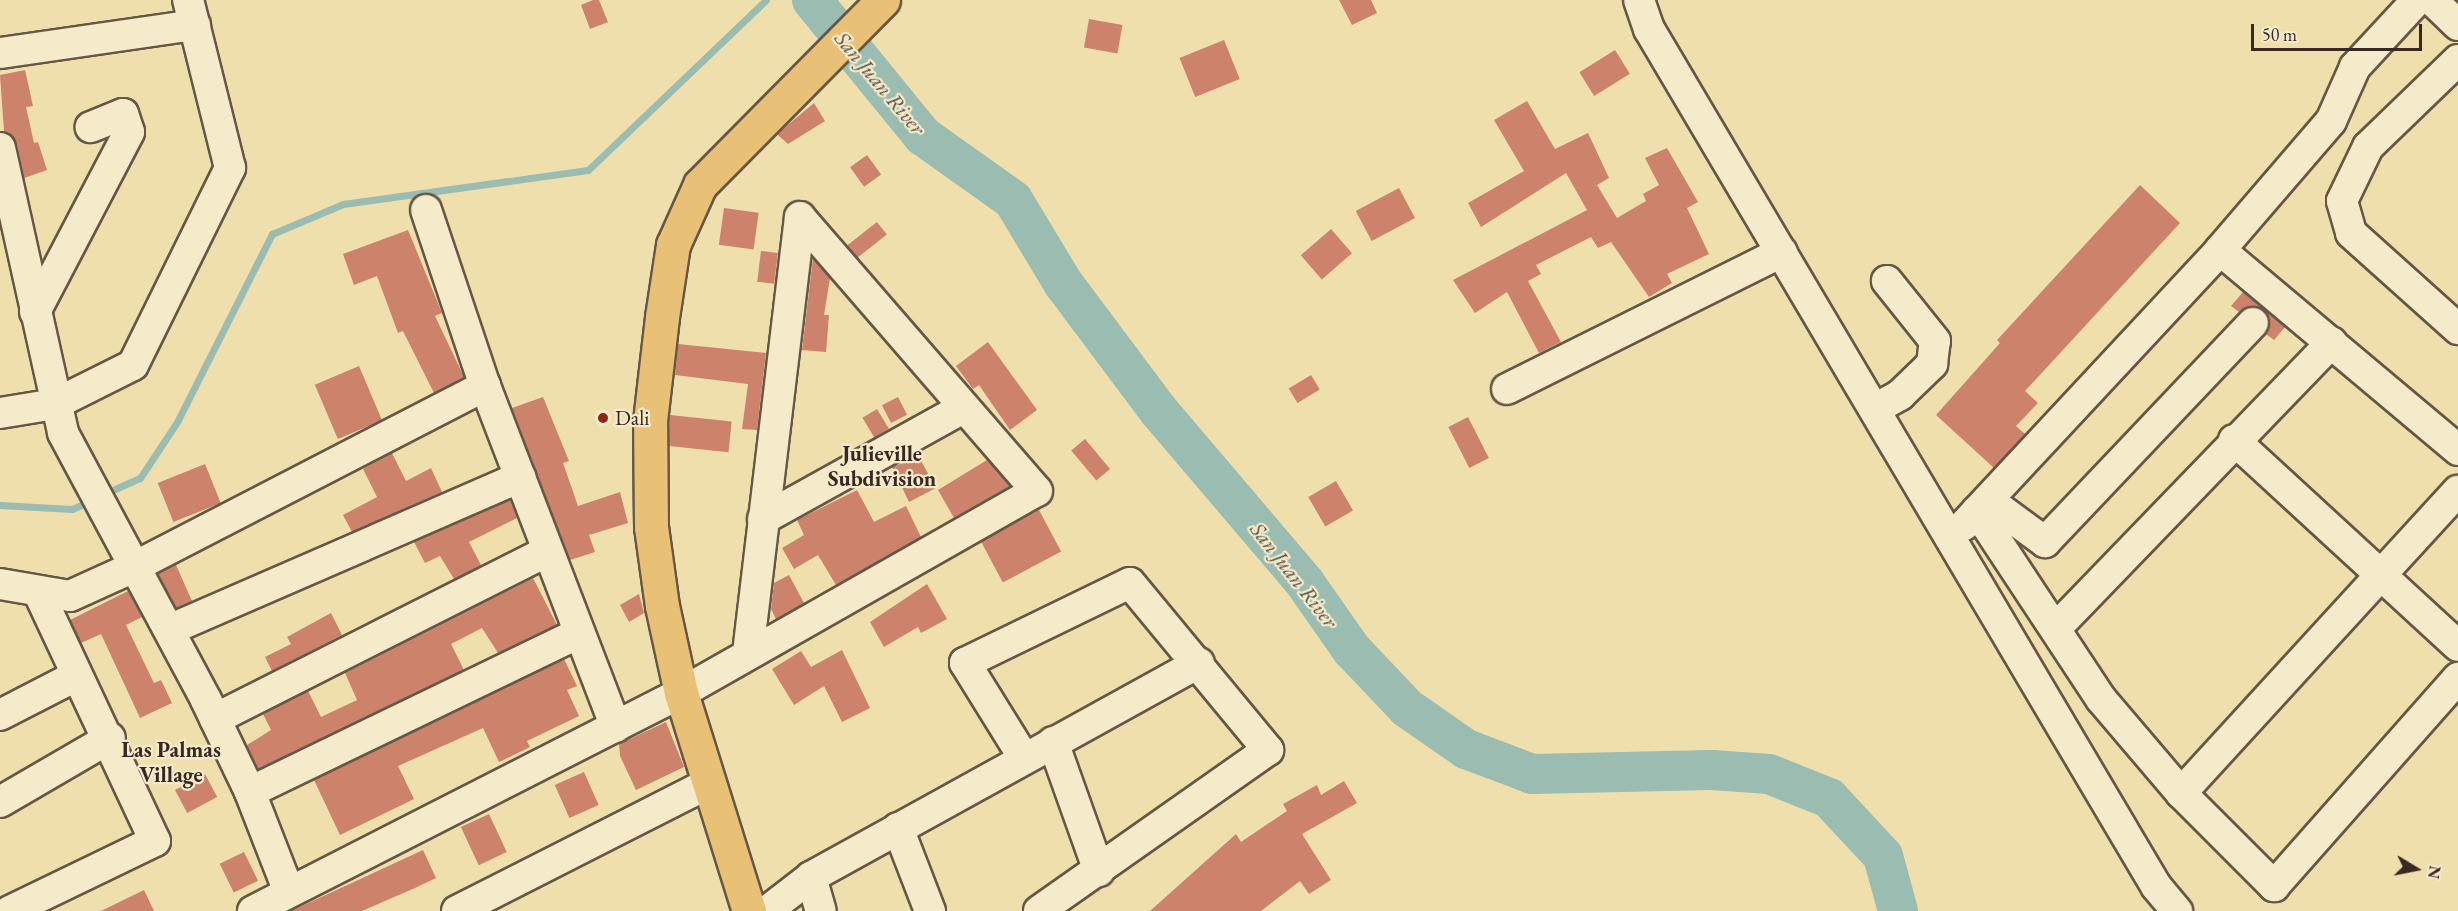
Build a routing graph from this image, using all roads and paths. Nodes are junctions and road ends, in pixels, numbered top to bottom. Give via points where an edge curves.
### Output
1 (883, 0) edge
2 (1639, 0) edge
3 (2416, 0) edge
4 (2432, 0) edge
5 (192, 12) edge
6 (2458, 25) edge
7 (0, 53) edge
8 (2458, 60) edge
9 (2331, 121) junction
10 (91, 127) dead end
11 (2368, 147) junction
12 (0, 148) edge
13 (426, 210) dead end
14 (2220, 250) junction
15 (1782, 252) junction
16 (1887, 281) dead end
17 (2268, 308) junction
18 (35, 312) junction
19 (2458, 329) edge
20 (2332, 342) junction
21 (485, 386) junction
22 (1507, 389) dead end
23 (55, 404) junction
24 (963, 408) junction
25 (1875, 410) junction
26 (0, 413) edge
27 (2234, 440) junction
28 (2458, 450) edge
29 (520, 477) junction
30 (2458, 491) edge
31 (1983, 505) junction
32 (763, 519) junction
33 (1952, 538) junction
34 (547, 551) junction
35 (136, 566) junction
36 (2382, 573) junction
37 (2, 587) edge
38 (38, 591) junction
39 (2056, 628) junction
40 (171, 629) junction
41 (579, 633) junction
42 (2458, 646) edge
43 (748, 654) junction
44 (1199, 663) junction
45 (76, 676) junction
46 (2458, 678) edge
47 (681, 693) junction
48 (0, 715) edge
49 (215, 719) junction
50 (616, 727) junction
51 (110, 738) junction
52 (1053, 742) junction
53 (1024, 758) junction
54 (709, 783) junction
55 (250, 792) junction
56 (2181, 793) junction
57 (0, 802) edge
58 (898, 828) junction
59 (1099, 871) junction
60 (811, 877) junction
61 (289, 892) junction
62 (10, 911) edge
63 (253, 911) edge
64 (457, 911) edge
65 (749, 911) edge
66 (767, 911) edge
67 (821, 911) edge
68 (930, 911) edge
69 (1040, 911) edge
70 (2177, 911) edge

1 - 47 main road via 700,185 673,245 650,421 651,527 662,606
2 - 15 street via 1649,29
3 - 9 street via 2355,67
4 - 6 street
5 - 7 street
5 - 23 street via 230,168 133,365
8 - 11 street
9 - 11 street
9 - 14 street
10 - 18 street via 123,114 129,132
11 - 19 street via 2342,201 2351,233
12 - 18 street
13 - 21 street
14 - 17 street
14 - 31 street
15 - 22 street
15 - 25 street
16 - 25 street via 1935,341 1932,364 1900,395
17 - 20 street
17 - 31 street via 2045,542
18 - 23 street
20 - 27 street
20 - 28 street
21 - 29 street
21 - 35 street
23 - 26 street
23 - 35 street via 63,433
24 - 32 street
24 - 32 street via 800,217
24 - 43 street via 1037,491
25 - 33 street
27 - 36 street
27 - 39 street
29 - 34 street
29 - 40 street
30 - 36 street
31 - 33 street
31 - 39 street
32 - 43 street
33 - 70 street via 2156,886
34 - 41 street
34 - 49 street
35 - 38 street via 70,596
35 - 40 street
36 - 42 street
36 - 56 street
37 - 38 street
38 - 45 street
39 - 56 street via 2102,699
40 - 49 street
41 - 50 street
41 - 55 street
43 - 47 street
44 - 52 street
44 - 53 street via 1130,583 965,663
44 - 59 street via 1268,750
45 - 48 street
45 - 51 street
46 - 56 street via 2274,886
47 - 50 street
47 - 54 main road
49 - 55 street
50 - 61 street
51 - 57 street
51 - 62 street via 155,841
52 - 53 street
52 - 59 street
53 - 58 street
54 - 64 street
54 - 65 main road
55 - 61 street
58 - 60 street
58 - 68 street
59 - 69 street
60 - 66 street
60 - 67 street
61 - 63 street

